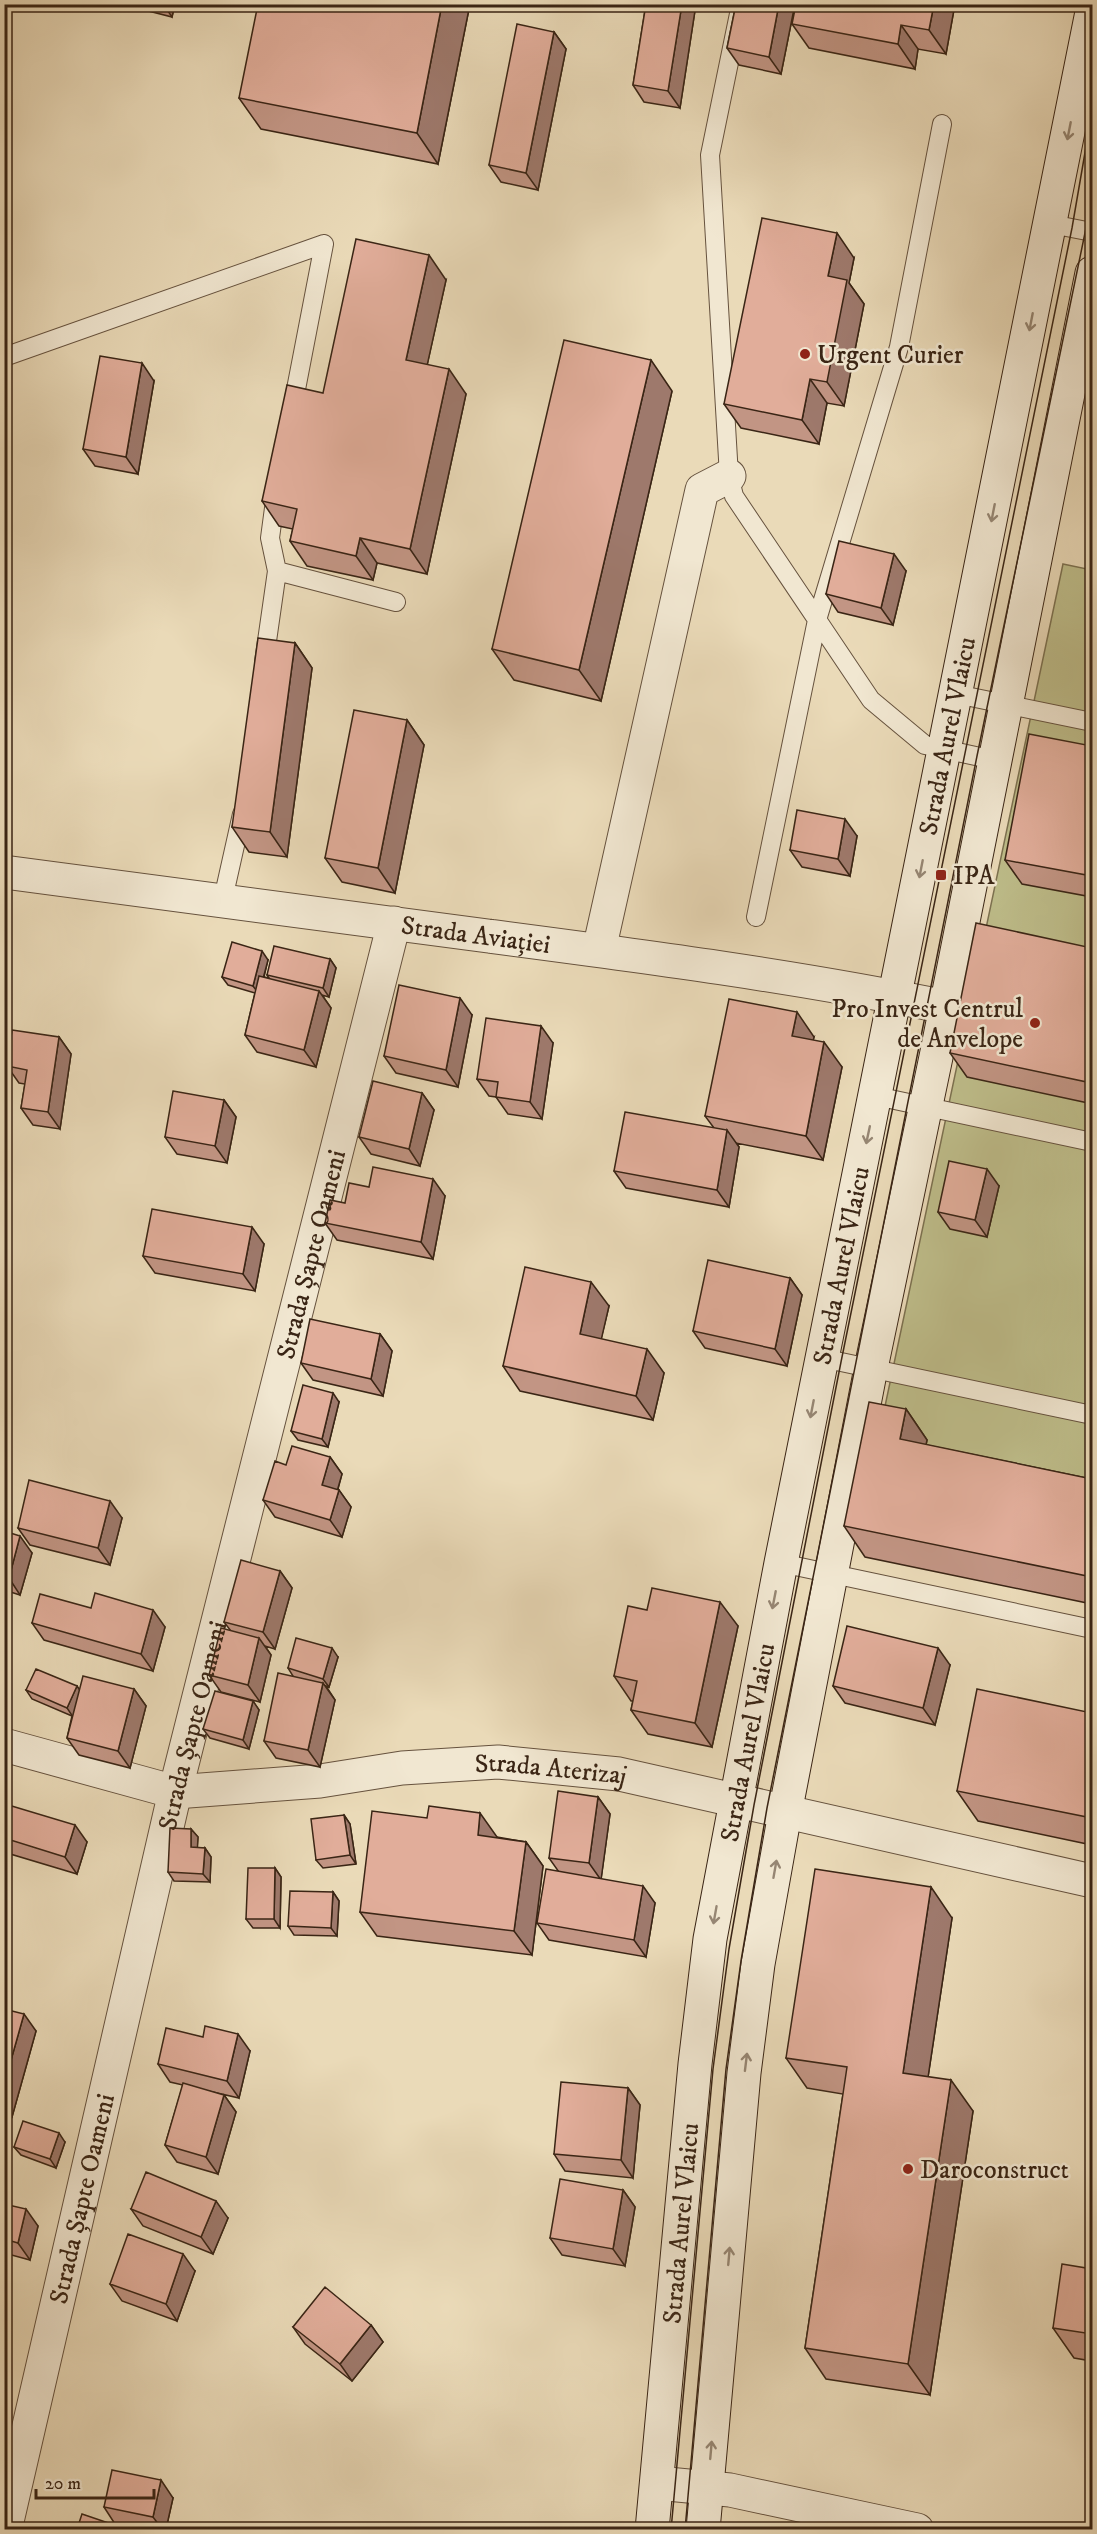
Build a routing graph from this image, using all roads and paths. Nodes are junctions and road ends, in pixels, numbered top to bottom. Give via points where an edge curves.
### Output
1 (741, 4) edge
2 (1092, 12) edge
3 (1089, 44) edge
4 (942, 124) dead end
5 (1051, 224) junction
6 (1092, 232) edge
7 (1092, 273) edge
8 (4, 357) edge
9 (289, 425) edge
10 (280, 470) edge
11 (729, 476) junction
12 (277, 571) junction
13 (396, 602) dead end
14 (818, 620) junction
15 (262, 675) edge
16 (956, 694) junction
17 (1006, 703) junction
18 (1092, 722) edge
19 (945, 750) junction
20 (994, 760) junction
21 (245, 791) edge
22 (4, 872) edge
23 (223, 899) junction
24 (756, 917) dead end
25 (394, 923) junction
26 (599, 950) junction
27 (897, 996) junction
28 (946, 1007) junction
29 (876, 1096) junction
30 (926, 1106) junction
31 (1092, 1142) edge
32 (822, 1358) junction
33 (871, 1368) junction
34 (1092, 1415) edge
35 (781, 1563) junction
36 (832, 1573) junction
37 (1092, 1629) edge
38 (4, 1745) edge
39 (175, 1792) junction
40 (735, 1800) junction
41 (785, 1813) junction
42 (1092, 1881) edge
43 (657, 2483) junction
44 (707, 2488) junction
45 (5, 2529) edge
46 (652, 2529) edge
47 (703, 2529) edge
48 (917, 2529) edge

1 - 11 lane via 710,155
2 - 3 main road, Strada Aurel Vlaicu
3 -> 5 main road, Strada Aurel Vlaicu
4 - 14 lane via 898,347
5 - 6 lane
5 -> 16 main road, Strada Aurel Vlaicu
7 - 17 main road, Strada Aurel Vlaicu
8 - 9 lane via 324,244
10 - 12 lane via 270,538
11 - 14 lane via 734,496
11 - 26 main road via 702,490
12 - 13 lane
12 - 15 lane
14 - 19 lane via 871,700 925,745
14 - 24 lane
16 - 17 lane
16 - 19 main road, Strada Aurel Vlaicu
17 - 18 lane
17 - 20 main road, Strada Aurel Vlaicu
19 - 20 lane
19 -> 27 main road, Strada Aurel Vlaicu
20 - 28 main road, Strada Aurel Vlaicu
21 - 23 lane
22 - 23 main road, Strada Aviației
23 - 25 main road, Strada Aviației
25 - 26 main road, Strada Aviației
25 - 39 main road, Strada Șapte Oameni
26 - 27 main road, Strada Aviației
27 - 28 main road, Strada Aviației
27 - 29 main road, Strada Aurel Vlaicu
28 - 30 main road, Strada Aurel Vlaicu
29 - 30 lane
29 -> 32 main road, Strada Aurel Vlaicu
30 - 31 lane
30 - 33 main road, Strada Aurel Vlaicu
32 - 33 lane
32 -> 35 main road, Strada Aurel Vlaicu
33 - 34 lane
33 - 36 main road, Strada Aurel Vlaicu
35 - 36 lane
35 -> 40 main road, Strada Aurel Vlaicu
36 - 37 lane
36 - 41 main road, Strada Aurel Vlaicu
38 - 39 main road, Strada Aterizaj
39 - 40 main road, Strada Aterizaj via 498,1762 619,1774
39 - 45 main road, Strada Șapte Oameni
40 - 41 main road, Strada Aterizaj
40 -> 43 main road, Strada Aurel Vlaicu via 710,1939 695,2064
41 - 42 main road, Strada Aterizaj
44 -> 41 main road, Strada Aurel Vlaicu via 744,2073 758,1964
43 - 44 main road
43 - 46 main road, Strada Aurel Vlaicu
44 - 47 main road, Strada Aurel Vlaicu
44 - 48 main road

